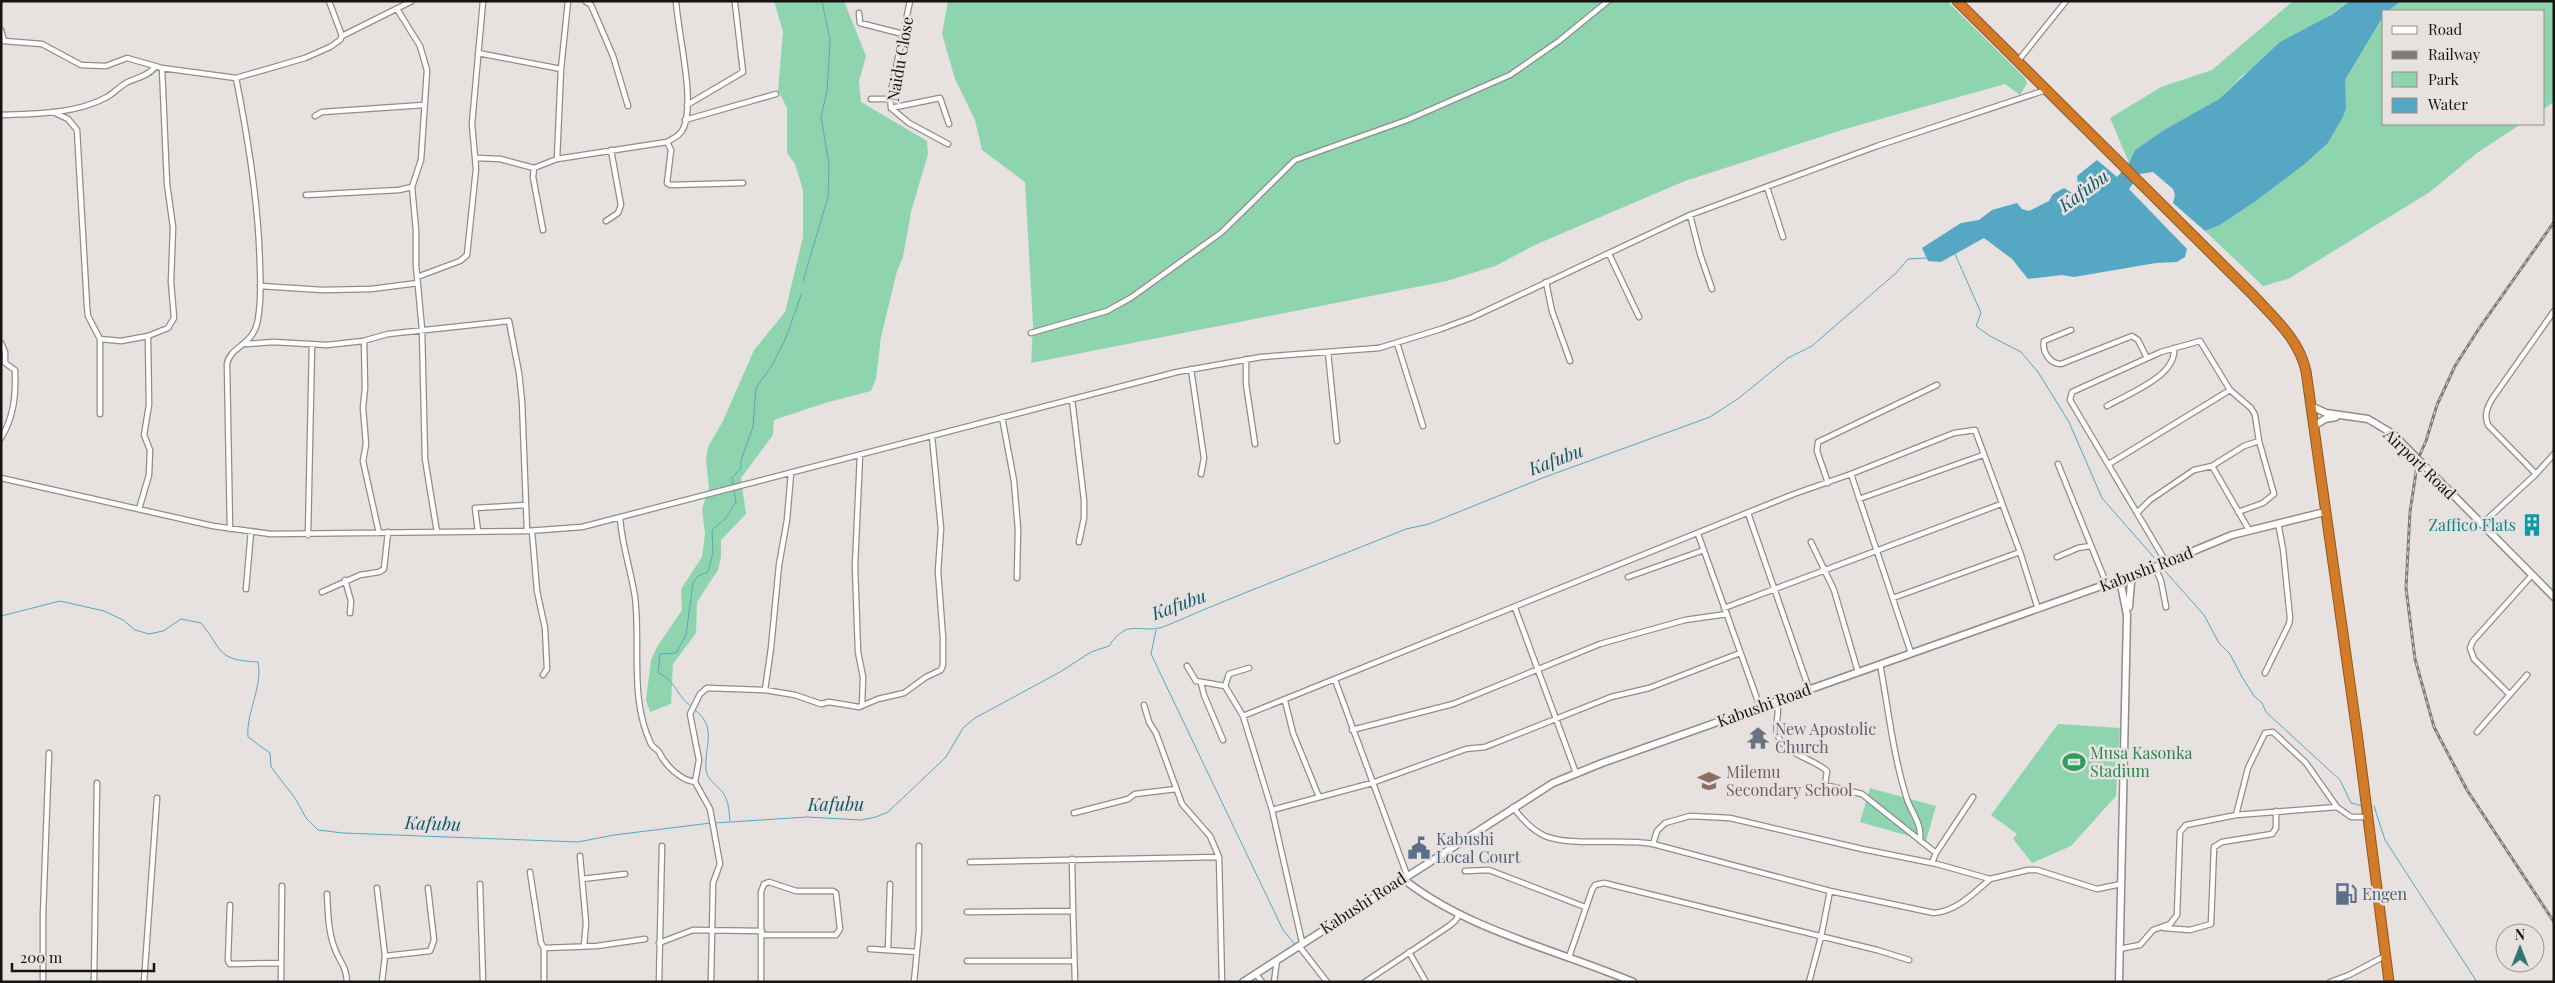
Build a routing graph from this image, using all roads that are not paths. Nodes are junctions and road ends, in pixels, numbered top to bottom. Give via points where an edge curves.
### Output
1 (329, 1) edge
2 (412, 1) edge
3 (483, 1) edge
4 (568, 1) edge
5 (585, 1) edge
6 (676, 1) edge
7 (910, 1) edge
8 (1608, 1) edge
9 (1957, 1) edge
10 (2066, 1) edge
11 (735, 3) dead end
12 (397, 9) junction
13 (859, 12) dead end
14 (1, 30) edge
15 (903, 34) junction
16 (342, 36) junction
17 (478, 53) junction
18 (2018, 61) junction
19 (155, 66) junction
20 (162, 68) junction
21 (561, 69) junction
22 (236, 78) junction
23 (2046, 90) junction
24 (776, 94) dead end
25 (871, 99) dead end
26 (890, 99) junction
27 (424, 105) junction
28 (688, 105) junction
29 (628, 106) dead end
30 (891, 108) junction
31 (53, 112) junction
32 (1, 115) edge
33 (314, 116) dead end
34 (685, 120) junction
35 (949, 124) dead end
36 (667, 142) junction
37 (948, 144) dead end
38 (611, 150) junction
39 (477, 158) junction
40 (557, 160) junction
41 (534, 168) junction
42 (743, 183) dead end
43 (412, 186) junction
44 (1767, 188) junction
45 (306, 195) dead end
46 (1690, 214) junction
47 (606, 221) dead end
48 (543, 230) dead end
49 (1783, 237) dead end
50 (1609, 254) junction
51 (417, 277) junction
52 (1546, 282) junction
53 (418, 283) junction
54 (260, 286) junction
55 (1712, 289) dead end
56 (2554, 311) edge
57 (1639, 317) dead end
58 (422, 329) junction
59 (2071, 330) dead end
60 (1031, 333) dead end
61 (148, 336) junction
62 (100, 339) junction
63 (364, 341) junction
64 (1, 343) edge
65 (1397, 343) junction
66 (246, 344) junction
67 (312, 345) junction
68 (2174, 348) junction
69 (1328, 352) junction
70 (2148, 358) junction
71 (1246, 359) junction
72 (1570, 361) dead end
73 (1191, 369) junction
74 (1937, 385) dead end
75 (2230, 390) junction
76 (1072, 399) junction
77 (2107, 406) dead end
78 (2311, 406) junction
79 (100, 414) dead end
80 (2344, 415) junction
81 (1002, 417) junction
82 (1423, 426) dead end
83 (2314, 426) junction
84 (932, 436) junction
85 (1, 438) edge
86 (1337, 441) dead end
87 (2259, 441) junction
88 (1255, 444) dead end
89 (2554, 454) edge
90 (860, 455) junction
91 (1982, 455) junction
92 (2058, 464) dead end
93 (2109, 464) junction
94 (2212, 466) junction
95 (791, 473) junction
96 (1201, 474) dead end
97 (1851, 474) junction
98 (2536, 474) junction
99 (1, 478) edge
100 (1828, 483) junction
101 (1859, 499) junction
102 (2001, 504) junction
103 (526, 505) junction
104 (139, 509) junction
105 (2137, 512) junction
106 (2238, 512) junction
107 (2325, 512) junction
108 (1748, 513) junction
109 (620, 518) junction
110 (2278, 523) junction
111 (2482, 524) junction
112 (230, 530) junction
113 (2249, 530) junction
114 (250, 531) junction
115 (478, 531) junction
116 (529, 531) junction
117 (379, 532) junction
118 (388, 532) junction
119 (437, 532) junction
120 (308, 534) junction
121 (1698, 534) junction
122 (1079, 542) dead end
123 (1811, 542) dead end
124 (2090, 546) junction
125 (1876, 549) junction
126 (1704, 550) junction
127 (2020, 552) junction
128 (2057, 557) dead end
129 (2166, 562) junction
130 (2155, 568) junction
131 (1825, 571) junction
132 (2136, 574) junction
133 (2532, 575) junction
134 (1017, 578) dead end
135 (1628, 578) dead end
136 (345, 580) junction
137 (2120, 580) junction
138 (2107, 585) junction
139 (246, 589) dead end
140 (1774, 589) junction
141 (322, 592) dead end
142 (2554, 597) edge
143 (1893, 598) junction
144 (2166, 607) dead end
145 (1515, 608) junction
146 (1724, 608) junction
147 (2038, 609) junction
148 (350, 613) dead end
149 (1726, 614) junction
150 (2127, 615) junction
151 (1740, 653) junction
152 (1911, 653) junction
153 (1880, 664) junction
154 (1187, 666) dead end
155 (1249, 668) dead end
156 (1538, 668) junction
157 (1858, 672) junction
158 (2265, 673) dead end
159 (543, 675) dead end
160 (2527, 676) dead end
161 (1335, 680) junction
162 (1201, 683) junction
163 (1225, 686) junction
164 (1809, 689) junction
165 (764, 690) junction
166 (2509, 694) junction
167 (1285, 701) junction
168 (1778, 701) junction
169 (1144, 705) dead end
170 (862, 706) junction
171 (1760, 707) junction
172 (1243, 716) junction
173 (1556, 719) junction
174 (1352, 730) junction
175 (2477, 732) dead end
176 (1223, 740) dead end
177 (49, 753) dead end
178 (1576, 773) junction
179 (695, 782) junction
180 (96, 783) dead end
181 (1372, 783) junction
182 (1176, 789) junction
183 (1319, 797) junction
184 (1972, 797) dead end
185 (157, 798) dead end
186 (1513, 807) junction
187 (2337, 807) junction
188 (1272, 810) junction
189 (2276, 811) junction
190 (1074, 813) dead end
191 (2236, 815) junction
192 (2366, 817) junction
193 (1920, 838) junction
194 (1653, 844) junction
195 (662, 846) dead end
196 (919, 846) dead end
197 (1936, 853) junction
198 (580, 856) dead end
199 (1219, 857) junction
200 (1072, 859) junction
201 (970, 862) dead end
202 (1932, 863) junction
203 (1465, 871) dead end
204 (530, 872) dead end
205 (625, 874) dead end
206 (1404, 876) junction
207 (582, 879) junction
208 (1990, 879) junction
209 (480, 884) dead end
210 (890, 884) dead end
211 (2121, 884) junction
212 (282, 886) dead end
213 (377, 888) dead end
214 (428, 888) dead end
215 (1830, 891) junction
216 (327, 894) dead end
217 (230, 906) dead end
218 (1585, 907) junction
219 (1072, 911) junction
220 (967, 912) dead end
221 (1460, 914) junction
222 (2163, 928) junction
223 (712, 929) junction
224 (762, 933) junction
225 (1822, 937) junction
226 (645, 939) dead end
227 (659, 943) junction
228 (1299, 944) junction
229 (584, 946) junction
230 (544, 948) junction
231 (870, 949) dead end
232 (2119, 949) junction
233 (888, 950) junction
234 (917, 952) junction
235 (1409, 952) junction
236 (385, 956) junction
237 (2385, 956) junction
238 (1569, 958) junction
239 (1277, 959) junction
240 (967, 960) dead end
241 (1909, 960) dead end
242 (1074, 961) junction
243 (281, 963) junction
244 (1256, 974) junction
245 (43, 982) edge
246 (94, 982) edge
247 (144, 982) edge
248 (281, 982) edge
249 (347, 982) edge
250 (382, 982) edge
251 (483, 982) edge
252 (544, 982) edge
253 (658, 982) edge
254 (711, 982) edge
255 (761, 982) edge
256 (914, 982) edge
257 (1075, 982) edge
258 (1222, 982) edge
259 (1243, 982) edge
260 (1262, 982) edge
261 (1274, 982) edge
262 (1327, 982) edge
263 (1365, 982) edge
264 (1426, 982) edge
265 (1633, 982) edge
266 (1809, 982) edge
267 (2119, 982) edge
268 (2330, 982) edge
269 (2389, 982) edge

1 - 16 street
2 - 12 street
3 - 17 street
4 - 21 street
5 - 29 street via 591,5 613,56
6 - 28 street
7 - 15 street, Naidu Close
8 - 60 street via 1510,75 1407,120 1295,160 1222,232 1132,297 1107,311
9 - 18 highway
10 - 18 street
11 - 28 street via 743,72
12 - 16 street
12 - 27 street via 426,62 428,79
13 - 15 street via 860,23
14 - 19 street via 4,41 42,44 81,65 106,66 127,58
15 - 26 street, Naidu Close
16 - 22 street via 330,47 305,58
17 - 21 street
17 - 39 street via 472,124
18 - 23 highway
19 - 20 street
19 - 31 street via 152,71 124,84 107,97
20 - 22 street
20 - 61 street via 167,184 173,227 171,282 174,318 168,328
21 - 40 street
22 - 54 street via 253,168
23 - 44 street via 1877,146
23 - 78 highway via 2298,345 2305,364
24 - 34 street
25 - 26 street
26 - 30 street, Naidu Close
27 - 33 street via 322,112
27 - 43 street via 421,160
28 - 34 street
30 - 35 street via 940,98
30 - 37 street, Naidu Close via 908,123
31 - 32 street
31 - 62 street via 68,119 77,130 88,316
34 - 36 street via 681,133
36 - 38 street
36 - 42 street via 670,150 667,183 670,185
38 - 40 street
38 - 47 street via 620,205 618,213
39 - 41 street via 500,159
39 - 51 street via 467,255 460,261
40 - 41 street
41 - 48 street
43 - 45 street via 399,190
43 - 51 street
44 - 46 street
44 - 49 street
46 - 50 street
46 - 55 street
50 - 52 street
50 - 57 street
51 - 53 street
52 - 65 street via 1472,317
52 - 72 street via 1552,311
53 - 54 street via 372,289 323,290
53 - 58 street
54 - 66 street via 258,320
56 - 98 street via 2492,399 2485,418
58 - 63 street
58 - 103 street via 510,322 522,401
58 - 119 street via 426,459
59 - 70 street via 2044,341 2054,364 2132,336
61 - 62 street via 121,341
61 - 104 street via 149,405 144,435 150,450 149,475
62 - 79 street
63 - 67 street
63 - 117 street via 366,444 363,461
64 - 85 street via 5,363 15,370 16,391 8,427
65 - 69 street via 1379,348
65 - 82 street
66 - 67 street
66 - 112 street via 232,352 227,364
67 - 120 street
68 - 70 street
68 - 75 street via 2194,341 2204,343
68 - 77 street via 2175,358 2163,372
69 - 71 street
69 - 86 street
70 - 93 street via 2072,392 2070,396
71 - 73 street
71 - 88 street via 1246,384
73 - 76 street
73 - 96 street via 1204,458
74 - 100 street via 1818,442 1816,451
75 - 87 street via 2255,414
75 - 93 street
76 - 81 street
76 - 122 street via 1084,500
78 - 80 main road, Airport Road via 2321,412
78 - 83 highway
80 - 83 main road via 2325,419
80 - 111 main road, Airport Road via 2373,421 2393,434
81 - 84 street
81 - 134 street via 1014,481 1018,529
83 - 107 highway
84 - 90 street
84 - 170 street via 941,529 938,571 943,665 938,673 926,677 904,693
87 - 94 street via 2236,450
87 - 106 street via 2274,494 2263,503
89 - 98 street
90 - 95 street
90 - 170 street via 854,566 858,652 863,677
91 - 97 street via 1975,430 1967,430
91 - 101 street
91 - 102 street
92 - 124 street
93 - 105 street
94 - 105 street via 2194,470
94 - 106 street
95 - 109 street
95 - 165 street
97 - 100 street
97 - 101 street
98 - 111 street
99 - 104 street
100 - 108 street
101 - 125 street
102 - 125 street via 1938,530
102 - 127 street
103 - 115 street via 475,508
103 - 116 street
104 - 112 street
105 - 129 street
106 - 113 street
107 - 110 main road, Kabushi Road
107 - 192 highway
108 - 121 street
108 - 140 street
109 - 116 street via 570,528
109 - 179 street via 635,597 636,672 642,719 652,747 661,759 686,780
110 - 113 main road, Kabushi Road
110 - 158 street via 2290,618
111 - 133 main road, Airport Road
112 - 114 street
113 - 129 main road, Kabushi Road
114 - 120 street
114 - 139 street
115 - 116 street
115 - 119 street
116 - 159 street via 545,628 547,668
117 - 118 street
117 - 120 street
118 - 119 street
118 - 136 street via 384,569
121 - 126 street
121 - 145 street
123 - 131 street
124 - 128 street
124 - 138 street
125 - 131 street
125 - 143 street
126 - 135 street
126 - 146 street
127 - 143 street
127 - 147 street
129 - 130 main road, Kabushi Road
130 - 132 main road, Kabushi Road
130 - 144 street via 2161,580
131 - 140 street
131 - 157 street via 1842,614
132 - 137 main road, Kabushi Road
132 - 150 main road via 2131,582
133 - 142 main road, Airport Road
133 - 166 street via 2470,648 2474,659
136 - 141 street
136 - 148 street via 351,601
137 - 138 main road, Kabushi Road
137 - 150 main road
138 - 147 main road, Kabushi Road
140 - 146 street
140 - 164 street
143 - 152 street
145 - 156 street
145 - 161 street
146 - 149 street
147 - 152 main road, Kabushi Road
149 - 151 street
149 - 156 street via 1646,630
150 - 211 main road
151 - 171 street
151 - 173 street
152 - 153 main road, Kabushi Road
153 - 157 main road, Kabushi Road
153 - 193 street via 1904,790 1921,830
154 - 162 street
155 - 163 street via 1229,674
156 - 173 street
156 - 174 street via 1453,704
157 - 164 main road, Kabushi Road
160 - 166 street
161 - 167 street
161 - 174 street
162 - 163 street
162 - 176 street
163 - 172 street
164 - 168 main road, Kabushi Road
165 - 170 street via 821,704
165 - 179 street via 717,687 707,688 700,694 690,714 699,760
166 - 175 street
167 - 172 street
167 - 183 street via 1293,733
168 - 171 main road, Kabushi Road
168 - 193 street via 1777,733 1784,744 1827,771 1825,785 1862,794
169 - 182 street
171 - 178 main road, Kabushi Road
172 - 188 street
173 - 178 street
173 - 181 street via 1485,747 1466,749
174 - 181 street
177 - 245 street
178 - 186 main road, Kabushi Road
179 - 223 street via 710,811 718,846 720,864 713,883
180 - 246 street
181 - 183 street
181 - 206 street
182 - 190 street via 1134,794 1128,799
182 - 199 street via 1182,804 1210,836
183 - 188 street
184 - 197 street
185 - 247 street
186 - 194 street via 1545,836
186 - 206 main road, Kabushi Road
187 - 189 street
187 - 191 street via 2306,763 2273,732 2269,732 2248,768
187 - 192 street via 2351,817
188 - 228 street
189 - 191 street
189 - 222 street via 2276,828 2272,834 2222,842 2214,847 2211,924 2190,930
191 - 222 street via 2182,828 2177,915
192 - 237 highway
193 - 197 street
194 - 202 street via 1660,826 1665,823 1690,816 1730,818
194 - 215 street
195 - 227 street
196 - 234 street
197 - 202 street
198 - 207 street
199 - 200 street
199 - 258 street
200 - 201 street
200 - 219 street
202 - 208 street
203 - 218 street via 1489,870
204 - 230 street
205 - 207 street
206 - 221 main road via 1431,899
206 - 228 main road, Kabushi Road
207 - 229 street via 586,923
208 - 211 street via 2037,870 2097,889
208 - 215 street via 1951,909 1934,913
209 - 251 street
210 - 233 street
211 - 232 main road
212 - 243 street
213 - 236 street
214 - 236 street via 434,940 430,951
215 - 225 street
216 - 249 street via 331,938 337,955 345,964
217 - 243 street via 230,964
218 - 225 street via 1595,885 1604,883
218 - 238 street
219 - 220 street
219 - 242 street
221 - 235 street via 1449,926
221 - 238 main road
222 - 232 street via 2153,930 2140,945
223 - 224 street
223 - 227 street via 694,930
223 - 254 street
224 - 224 street via 761,892 764,884 769,882 796,891 836,893 840,929 836,935
224 - 255 street
225 - 241 street
225 - 266 street
226 - 229 street
227 - 253 street
228 - 239 main road, Kabushi Road
228 - 262 street
229 - 230 street
230 - 252 street
231 - 233 street
232 - 267 main road
233 - 234 street
234 - 256 street
235 - 263 street
235 - 264 street
236 - 250 street
237 - 268 street
237 - 269 highway
238 - 265 main road
239 - 244 main road, Kabushi Road
239 - 261 street
240 - 242 street
242 - 257 street
243 - 248 street
244 - 259 main road, Kabushi Road
244 - 260 street

